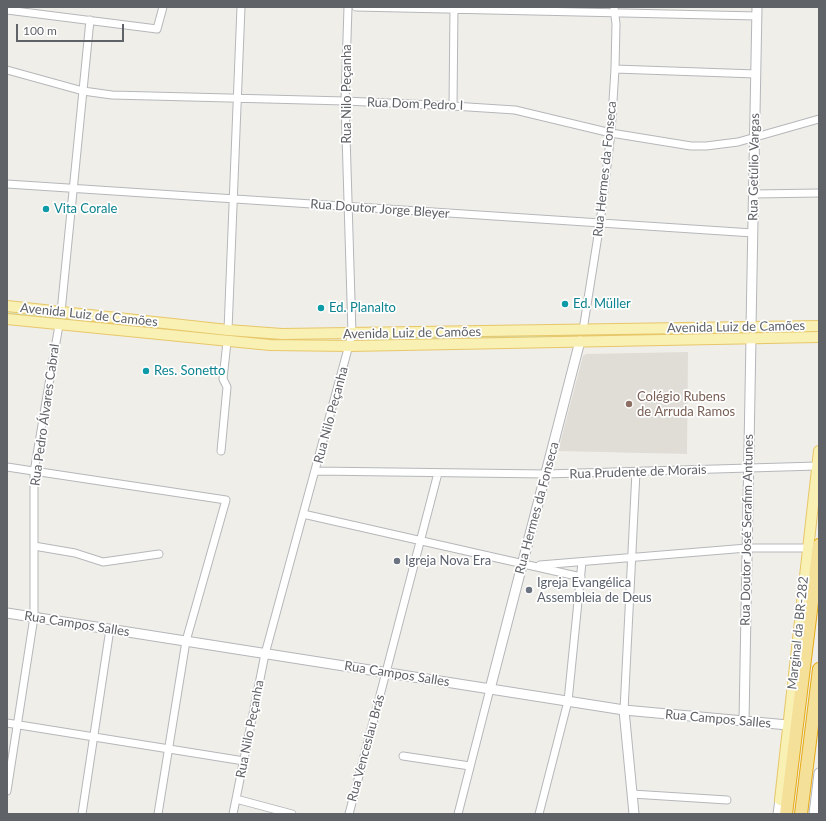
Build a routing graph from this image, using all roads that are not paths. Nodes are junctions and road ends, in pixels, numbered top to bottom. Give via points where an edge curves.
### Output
1 (163, 7) edge
2 (240, 7) edge
3 (348, 7) edge
4 (356, 7) edge
5 (454, 8) edge
6 (7, 10) edge
7 (614, 10) edge
8 (757, 12) edge
9 (90, 20) junction
10 (615, 69) junction
11 (7, 70) edge
12 (756, 74) junction
13 (83, 90) junction
14 (237, 100) junction
15 (345, 101) junction
16 (452, 106) junction
17 (819, 119) edge
18 (611, 133) junction
19 (755, 137) junction
20 (7, 184) edge
21 (73, 188) junction
22 (819, 193) edge
23 (754, 194) junction
24 (233, 199) junction
25 (348, 207) junction
26 (600, 223) junction
27 (753, 233) junction
28 (7, 306) edge
29 (61, 312) junction
30 (7, 319) edge
31 (59, 325) junction
32 (819, 326) edge
33 (751, 327) junction
34 (228, 330) junction
35 (583, 330) junction
36 (352, 334) junction
37 (819, 337) edge
38 (751, 338) junction
39 (580, 341) junction
40 (228, 342) junction
41 (350, 346) junction
42 (221, 451) dead end
43 (819, 451) edge
44 (817, 466) junction
45 (7, 467) edge
46 (749, 468) junction
47 (315, 471) junction
48 (34, 472) junction
49 (636, 472) junction
50 (438, 473) junction
51 (546, 474) junction
52 (304, 514) junction
53 (420, 540) junction
54 (34, 546) junction
55 (813, 547) edge
56 (747, 548) junction
57 (159, 554) dead end
58 (632, 558) junction
59 (582, 562) junction
60 (523, 564) junction
61 (532, 566) junction
62 (581, 576) junction
63 (7, 613) edge
64 (34, 617) junction
65 (110, 629) junction
66 (186, 641) junction
67 (265, 654) junction
68 (806, 654) junction
69 (819, 670) edge
70 (386, 672) junction
71 (490, 689) junction
72 (792, 695) junction
73 (568, 701) junction
74 (624, 710) junction
75 (744, 721) junction
76 (7, 723) edge
77 (18, 725) junction
78 (788, 725) junction
79 (94, 737) junction
80 (819, 741) edge
81 (169, 749) junction
82 (403, 756) dead end
83 (244, 761) junction
84 (470, 766) junction
85 (807, 767) junction
86 (819, 773) edge
87 (7, 791) edge
88 (632, 794) junction
89 (236, 799) junction
90 (727, 800) dead end
91 (780, 800) joint
92 (82, 814) edge
93 (158, 814) edge
94 (233, 814) edge
95 (292, 814) edge
96 (349, 814) edge
97 (458, 814) edge
98 (539, 814) edge
99 (634, 814) edge
100 (779, 814) edge
101 (786, 814) edge
102 (801, 814) edge
103 (814, 814) edge

1 - 9 street via 157,29
2 - 14 street
3 - 15 street, Rua Nilo Peçanha
4 - 5 street
5 - 7 street
5 - 16 street
6 - 9 street
7 - 8 street
7 - 10 street, Rua Hermes da Fonseca
8 - 12 street, Rua Getúlio Vargas
9 - 13 street
10 - 12 street
10 - 18 street, Rua Hermes da Fonseca
11 - 13 street, Rua Dom Pedro I
12 - 19 street, Rua Getúlio Vargas
13 - 14 street, Rua Dom Pedro I via 112,95
13 - 21 street
14 - 15 street, Rua Dom Pedro I
14 - 24 street
15 - 16 street, Rua Dom Pedro I
15 - 25 street, Rua Nilo Peçanha
16 - 18 street, Rua Dom Pedro I via 515,110
17 - 19 street, Rua Dom Pedro I
18 - 19 street, Rua Dom Pedro I via 691,146 720,144
18 - 26 street, Rua Hermes da Fonseca
19 - 23 street, Rua Getúlio Vargas
20 - 21 street, Rua Doutor Jorge Bleyer
21 - 24 street, Rua Doutor Jorge Bleyer
21 - 29 street
22 - 23 street
23 - 27 street, Rua Getúlio Vargas
24 - 25 street, Rua Doutor Jorge Bleyer
24 - 34 street
25 - 26 street, Rua Doutor Jorge Bleyer
25 - 36 street, Rua Nilo Peçanha
26 - 27 street, Rua Doutor Jorge Bleyer
26 - 35 street, Rua Hermes da Fonseca
27 - 33 street, Rua Getúlio Vargas
28 - 29 main road, Avenida Luiz de Camões
29 - 34 main road, Avenida Luiz de Camões
30 - 31 main road, Avenida Luiz de Camões
31 - 40 main road, Avenida Luiz de Camões
31 - 48 street, Rua Pedro Álvares Cabral
32 - 33 main road, Avenida Luiz de Camões
33 - 35 main road, Avenida Luiz de Camões
33 - 38 main road
34 - 36 main road, Avenida Luiz de Camões via 282,334
35 - 36 main road, Avenida Luiz de Camões
36 - 41 street, Rua Nilo Peçanha
37 - 38 main road, Avenida Luiz de Camões
38 - 39 main road, Avenida Luiz de Camões
38 - 46 street, Rua Doutor José Serafim Antunes
39 - 41 main road, Avenida Luiz de Camões
39 - 51 street, Rua Hermes da Fonseca
40 - 41 main road, Avenida Luiz de Camões
40 - 42 street via 223,380 227,387
41 - 47 street, Rua Nilo Peçanha
43 - 44 main road, Marginal da BR-282
44 - 46 street, Rua Prudente de Morais
44 - 55 main road, Marginal da BR-282
45 - 48 street
46 - 49 street, Rua Prudente de Morais
46 - 56 street, Rua Doutor José Serafim Antunes
47 - 50 street, Rua Prudente de Morais
47 - 52 street, Rua Nilo Peçanha
48 - 54 street, Rua Pedro Álvares Cabral
48 - 66 street via 226,500
49 - 51 street, Rua Prudente de Morais
49 - 58 street
50 - 51 street, Rua Prudente de Morais
50 - 53 street, Rua Venceslau Brás
51 - 60 street, Rua Hermes da Fonseca
52 - 53 street
52 - 67 street, Rua Nilo Peçanha
53 - 60 street
53 - 70 street, Rua Venceslau Brás
54 - 57 street via 75,553 103,562
54 - 64 street, Rua Pedro Álvares Cabral
55 - 56 street
55 - 68 highway
55 - 72 main road, Marginal da BR-282
56 - 58 street
56 - 75 street, Rua Doutor José Serafim Antunes
58 - 59 street
58 - 74 street
59 - 61 street
59 - 62 street
60 - 61 street
60 - 71 street, Rua Hermes da Fonseca
61 - 62 street
62 - 73 street
63 - 64 street, Rua Campos Salles
64 - 65 street, Rua Campos Salles
64 - 77 street, Rua Pedro Álvares Cabral
65 - 66 street, Rua Campos Salles
65 - 79 street
66 - 67 street, Rua Campos Salles
66 - 81 street
67 - 70 street, Rua Campos Salles
67 - 83 street, Rua Nilo Peçanha
68 - 72 highway
68 - 101 highway
69 - 85 highway
70 - 71 street, Rua Campos Salles
70 - 96 street, Rua Venceslau Brás
71 - 73 street, Rua Campos Salles
71 - 84 street, Rua Hermes da Fonseca
72 - 78 main road, Marginal da BR-282
73 - 74 street, Rua Campos Salles
73 - 98 street
74 - 75 street, Rua Campos Salles
74 - 88 street
75 - 78 street, Rua Campos Salles
76 - 77 street
77 - 79 street
77 - 87 street, Rua Pedro Álvares Cabral
78 - 91 main road, Marginal da BR-282
79 - 81 street
79 - 92 street
80 - 85 highway
81 - 83 street
81 - 93 street
82 - 84 street
83 - 89 street, Rua Nilo Peçanha
84 - 97 street, Rua Hermes da Fonseca
85 - 102 highway
86 - 103 street
88 - 90 street
88 - 99 street
89 - 94 street, Rua Nilo Peçanha
89 - 95 street
91 - 100 highway

